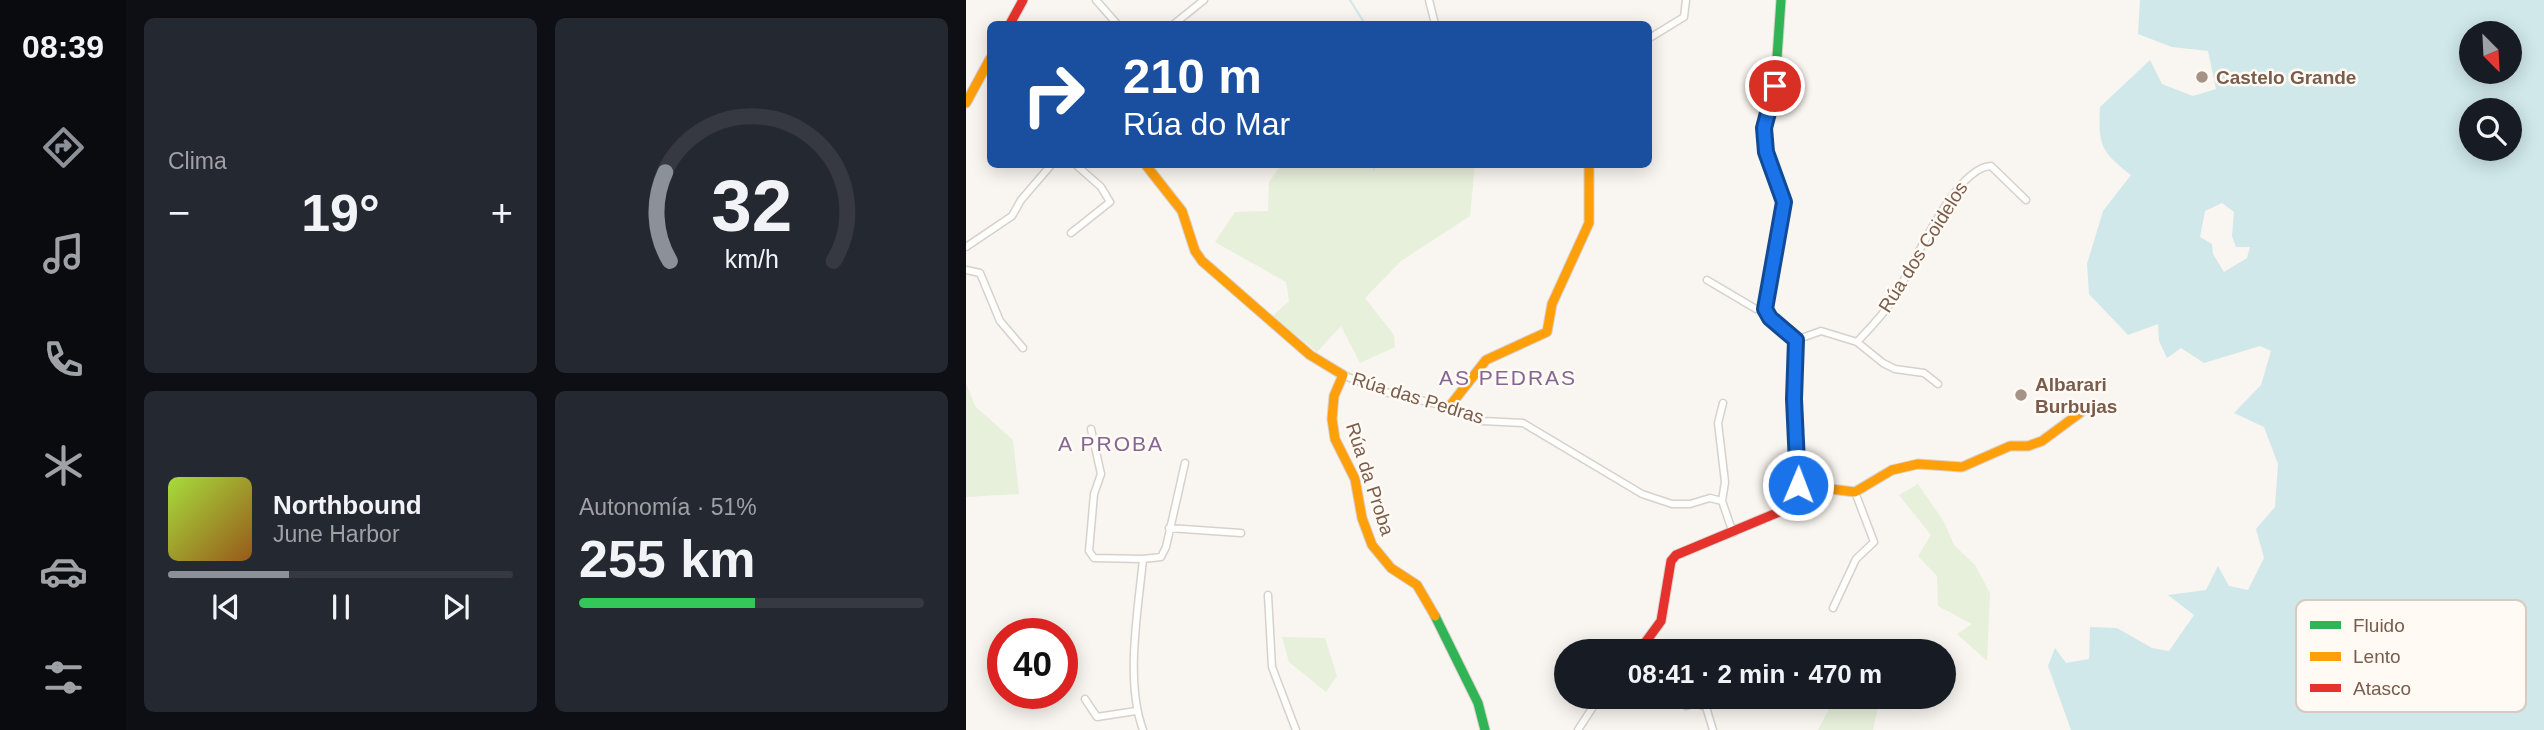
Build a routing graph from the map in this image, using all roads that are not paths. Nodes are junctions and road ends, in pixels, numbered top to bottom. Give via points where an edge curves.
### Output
1 (1023, 0) edge
2 (1096, 0) edge
3 (1204, 0) edge
4 (1429, 0) edge
5 (1686, 0) edge
6 (1781, 0) edge
7 (1012, 21) edge
8 (1114, 21) edge
9 (1178, 21) edge
10 (1434, 21) edge
11 (1652, 37) edge
12 (987, 64) edge
13 (966, 103) edge
14 (1049, 168) edge
15 (1080, 168) edge
16 (1148, 168) edge
17 (1589, 168) edge
18 (2026, 200) dead end
19 (1071, 233) dead end
20 (966, 247) edge
21 (966, 270) edge
22 (1707, 280) dead end
23 (1765, 309) junction
24 (1796, 340) junction
25 (1857, 342) junction
26 (1023, 348) dead end
27 (1343, 375) junction
28 (1938, 384) dead end
29 (1723, 403) dead end
30 (1449, 407) junction
31 (2084, 410) dead end
32 (1091, 429) dead end
33 (1185, 463) dead end
34 (1798, 485) junction
35 (1855, 492) junction
36 (1722, 501) junction
37 (1169, 527) junction
38 (1241, 533) dead end
39 (1733, 533) junction
40 (1143, 559) junction
41 (1268, 595) dead end
42 (1833, 608) dead end
43 (1651, 639) edge
44 (1086, 699) dead end
45 (1592, 709) edge
46 (1707, 709) edge
47 (1136, 711) junction
48 (1143, 730) edge
49 (1296, 730) edge
50 (1485, 730) edge
51 (1578, 730) edge
52 (1713, 730) edge

1 - 7 street
2 - 8 street
3 - 9 street
4 - 10 street
5 - 11 street via 1684,17
6 - 23 street via 1775,86 1764,128 1766,152 1784,202
12 - 13 street
14 - 20 street via 1012,216
15 - 19 street via 1110,202
16 - 27 street via 1182,211 1202,261 1310,355
17 - 30 street via 1592,200 1587,230 1551,299 1547,332 1486,360
18 - 25 street, Rúa dos Coidelos via 1991,166 1980,166 1939,216 1891,302
21 - 26 street via 980,273 1000,321
22 - 23 street via 1756,309
23 - 24 street
24 - 25 street via 1821,331
24 - 34 street
25 - 28 street via 1883,363 1924,373
27 - 30 street, Rúa das Pedras via 1385,392
27 - 50 street, Rúa da Proba via 1334,396 1335,439 1355,480 1372,545 1391,568 1417,585 1453,648
29 - 36 street via 1718,423 1726,482
30 - 36 street, Rúa das Pedras via 1482,421 1523,423 1642,494 1672,504 1710,498
31 - 35 street via 2035,444 2010,446 1962,467 1918,464 1892,470
32 - 40 street via 1101,474 1094,494 1089,551 1094,558
33 - 37 street
34 - 35 street
34 - 39 street via 1787,506
35 - 42 street via 1874,542 1856,559
36 - 39 street
37 - 38 street
37 - 40 street via 1161,557
39 - 43 street via 1681,552 1671,561 1666,607
40 - 47 street via 1136,633
41 - 49 street via 1272,667
44 - 47 street via 1097,717
45 - 51 street
46 - 52 street
47 - 48 street

